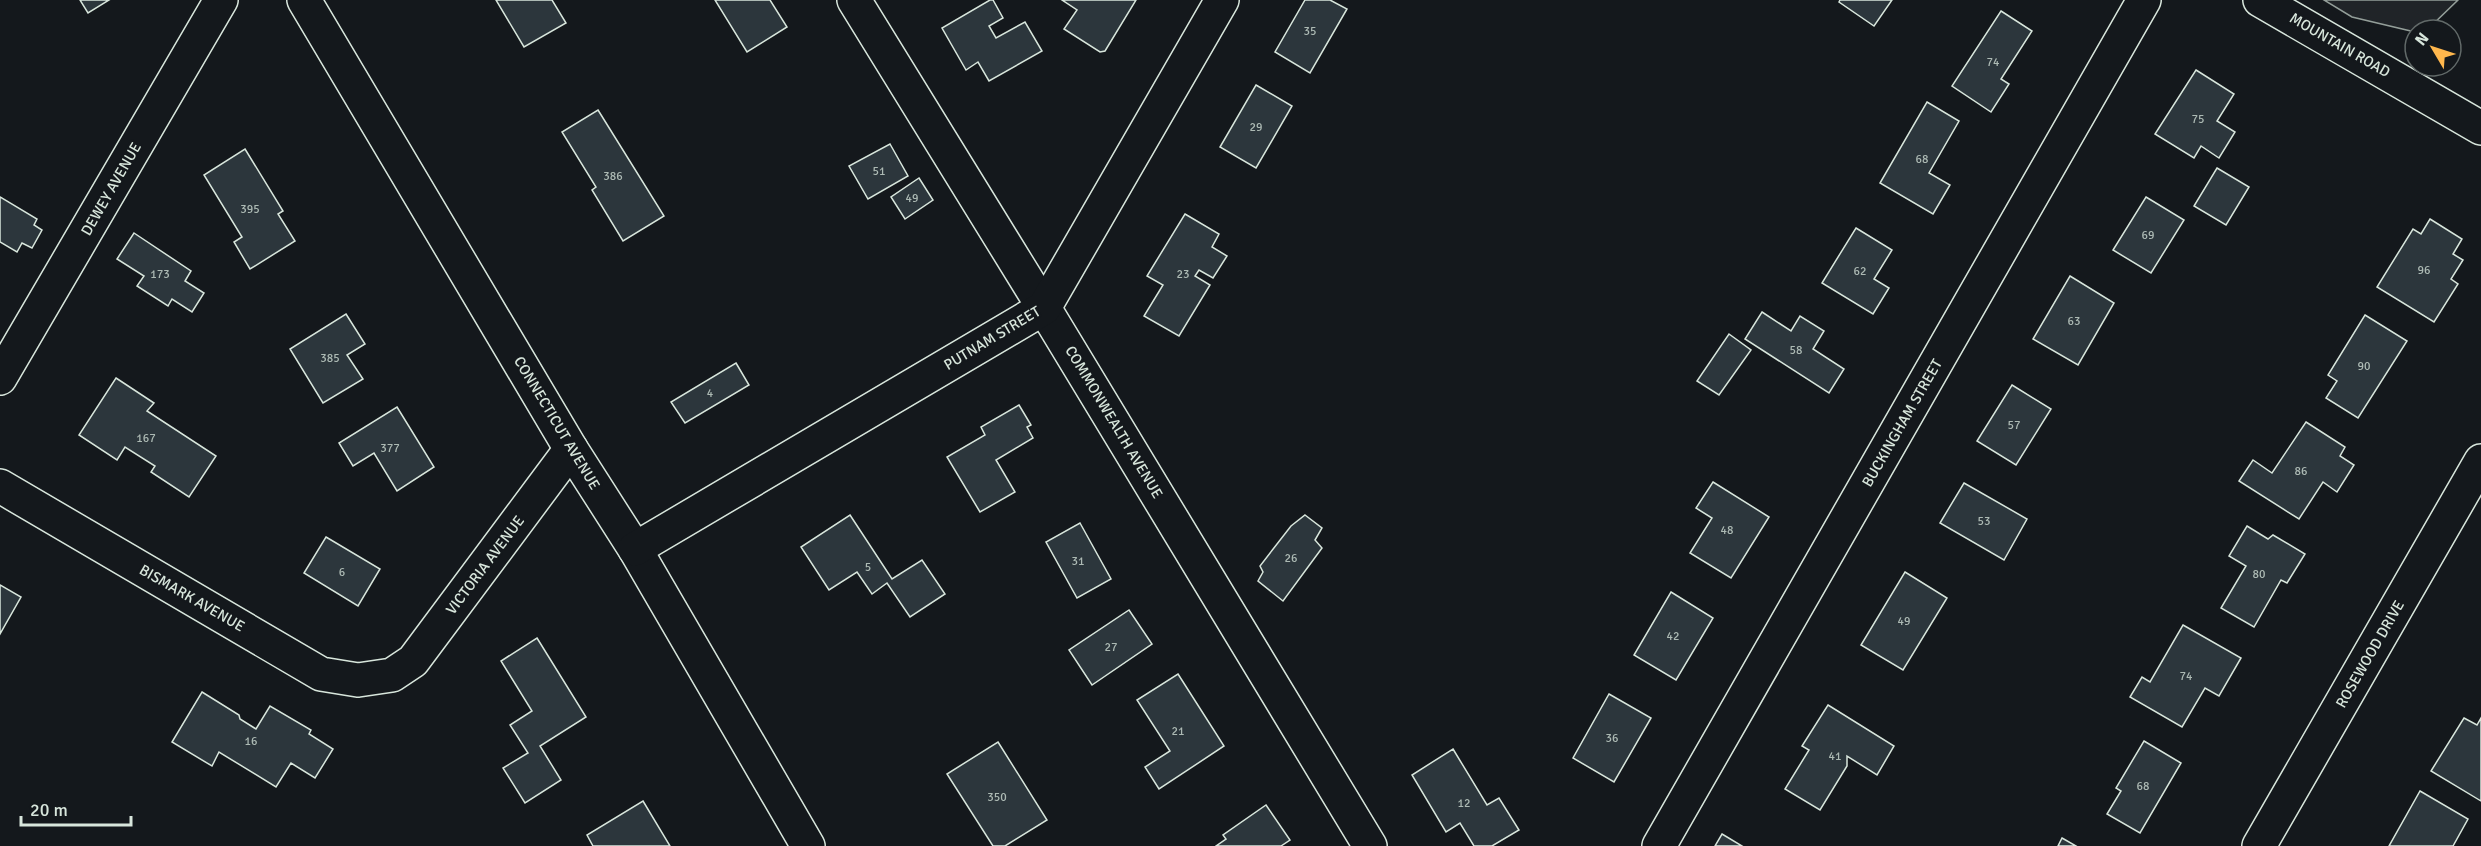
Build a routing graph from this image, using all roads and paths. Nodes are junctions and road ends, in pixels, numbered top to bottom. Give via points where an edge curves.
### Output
1 (221, 0) edge
2 (304, 0) edge
3 (854, 0) edge
4 (1222, 0) edge
5 (2144, 0) edge
6 (2260, 0) edge
7 (2481, 128) edge
8 (1044, 308) junction
9 (0, 378) edge
10 (571, 449) junction
11 (2481, 461) edge
12 (0, 486) edge
13 (635, 549) junction
14 (392, 675) joint
15 (808, 846) edge
16 (1370, 846) edge
17 (1659, 846) edge
18 (2259, 846) edge

1 - 9 street, DEWEY AVENUE
2 - 10 street, CONNECTICUT AVENUE
3 - 8 street, COMMONWEALTH AVENUE
4 - 8 street, PUTNAM STREET
5 - 17 street, BUCKINGHAM STREET
6 - 7 street, MOUNTAIN ROAD
8 - 13 street, PUTNAM STREET
8 - 16 street, COMMONWEALTH AVENUE
10 - 13 street, CONNECTICUT AVENUE
10 - 14 street, VICTORIA AVENUE via 413,661
11 - 18 street, ROSEWOOD DRIVE
12 - 14 street, BISMARK AVENUE via 321,674 358,680
13 - 15 street, CONNECTICUT AVENUE

